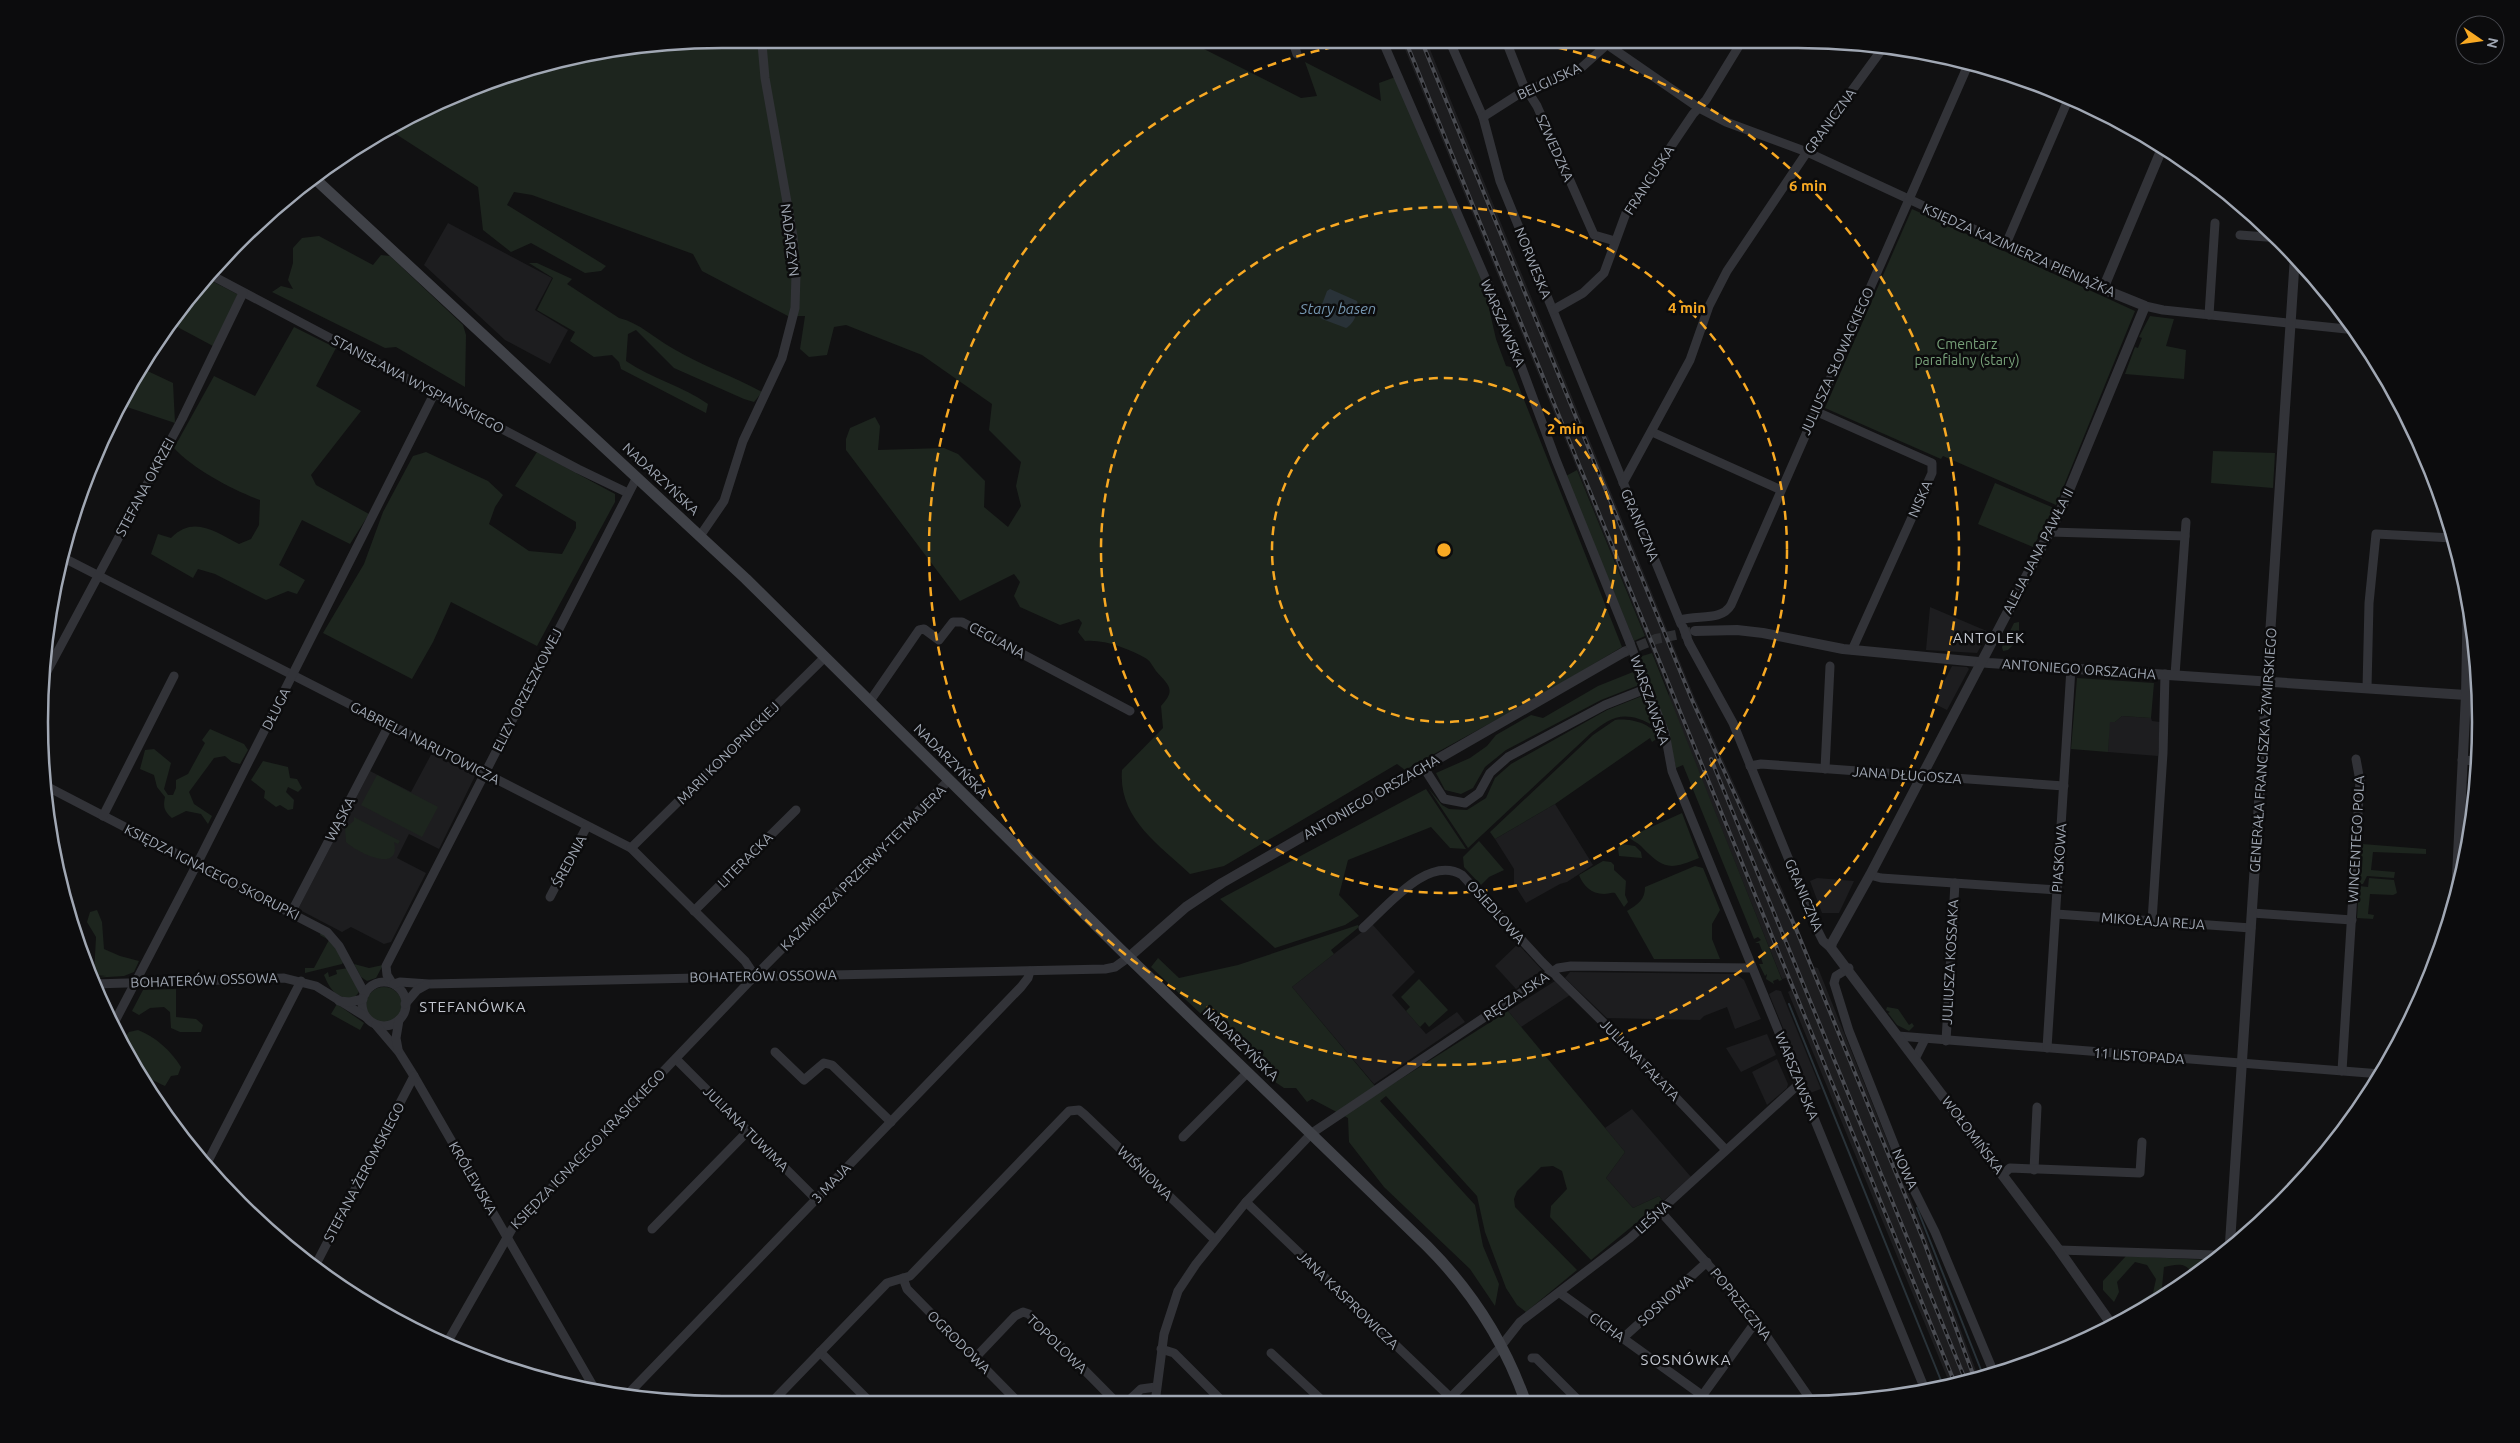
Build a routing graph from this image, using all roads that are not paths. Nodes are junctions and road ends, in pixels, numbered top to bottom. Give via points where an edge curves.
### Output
1 (762, 48) edge
2 (1295, 48) edge
3 (1386, 48) edge
4 (1453, 48) edge
5 (1508, 48) edge
6 (1601, 48) edge
7 (1615, 48) edge
8 (1738, 48) edge
9 (1880, 52) edge
10 (1297, 54) dead end
11 (1966, 68) edge
12 (1528, 91) junction
13 (2066, 104) edge
14 (1699, 108) junction
15 (1484, 117) junction
16 (1807, 152) junction
17 (2160, 153) edge
18 (318, 182) edge
19 (1909, 199) junction
20 (2215, 223) dead end
21 (2240, 235) dead end
22 (2266, 237) edge
23 (1615, 241) junction
24 (2006, 244) junction
25 (2295, 267) edge
26 (215, 277) edge
27 (2103, 288) junction
28 (243, 293) junction
29 (2145, 306) junction
30 (1553, 310) junction
31 (2209, 316) junction
32 (2292, 325) junction
33 (2346, 329) edge
34 (435, 392) junction
35 (1815, 411) junction
36 (1652, 432) junction
37 (637, 477) junction
38 (1623, 483) junction
39 (1781, 490) junction
40 (628, 492) junction
41 (2186, 522) dead end
42 (2050, 532) junction
43 (700, 536) junction
44 (2185, 536) junction
45 (2447, 538) edge
46 (67, 560) edge
47 (98, 576) junction
48 (1681, 623) junction
49 (1695, 631) tunnel mouth
50 (2467, 636) edge
51 (1852, 650) junction
52 (1624, 652) tunnel mouth
53 (825, 657) junction
54 (1981, 662) junction
55 (50, 666) edge
56 (1830, 666) dead end
57 (2071, 668) junction
58 (2170, 675) junction
59 (174, 676) dead end
60 (292, 676) junction
61 (2267, 681) junction
62 (1648, 688) junction
63 (2367, 688) junction
64 (2466, 695) junction
65 (870, 701) junction
66 (1130, 711) dead end
67 (389, 726) junction
68 (2356, 759) dead end
69 (2462, 760) junction
70 (2471, 761) edge
71 (1750, 766) junction
72 (1424, 768) junction
73 (1824, 769) junction
74 (484, 772) junction
75 (1921, 777) junction
76 (949, 780) junction
77 (2064, 786) junction
78 (51, 789) edge
79 (796, 810) dead end
80 (103, 816) junction
81 (587, 826) junction
82 (631, 848) junction
83 (197, 864) junction
84 (2457, 864) edge
85 (1870, 875) junction
86 (1955, 883) junction
87 (2057, 890) junction
88 (550, 897) dead end
89 (694, 911) junction
90 (291, 913) junction
91 (2252, 913) junction
92 (2056, 914) junction
93 (2352, 920) junction
94 (2152, 921) junction
95 (1363, 928) dead end
96 (2251, 928) junction
97 (1831, 948) junction
98 (1129, 957) junction
99 (1752, 968) junction
100 (1849, 968) junction
101 (1030, 971) junction
102 (1553, 971) junction
103 (755, 976) junction
104 (301, 980) junction
105 (136, 982) junction
106 (360, 982) junction
107 (101, 984) edge
108 (393, 984) junction
109 (429, 984) junction
110 (373, 986) junction
111 (364, 997) junction
112 (339, 1001) junction
113 (405, 1004) junction
114 (366, 1018) junction
115 (116, 1019) edge
116 (399, 1020) junction
117 (376, 1025) junction
118 (1898, 1036) junction
119 (1925, 1039) junction
120 (1946, 1041) junction
121 (2047, 1048) junction
122 (399, 1052) junction
123 (775, 1052) dead end
124 (676, 1059) junction
125 (1915, 1059) junction
126 (2243, 1064) junction
127 (2342, 1071) junction
128 (1248, 1072) junction
129 (2373, 1073) edge
130 (414, 1076) junction
131 (1800, 1083) junction
132 (2038, 1107) dead end
133 (891, 1122) junction
134 (747, 1132) junction
135 (1312, 1133) junction
136 (1184, 1137) dead end
137 (2142, 1142) dead end
138 (1726, 1150) junction
139 (209, 1159) edge
140 (2034, 1170) junction
141 (2002, 1175) junction
142 (816, 1199) junction
143 (1246, 1202) junction
144 (1660, 1211) junction
145 (652, 1229) dead end
146 (506, 1235) junction
147 (2230, 1238) edge
148 (1215, 1240) junction
149 (2059, 1250) junction
150 (2210, 1255) edge
151 (318, 1261) edge
152 (1707, 1262) junction
153 (903, 1278) junction
154 (1560, 1292) junction
155 (1756, 1320) junction
156 (2108, 1320) edge
157 (450, 1338) edge
158 (1623, 1338) junction
159 (1501, 1345) junction
160 (1161, 1349) junction
161 (820, 1352) junction
162 (1271, 1353) dead end
163 (975, 1358) junction
164 (1532, 1358) dead end
165 (1992, 1367) edge
166 (591, 1383) edge
167 (1923, 1384) edge
168 (1156, 1387) junction
169 (632, 1390) edge
170 (778, 1396) edge
171 (863, 1396) edge
172 (1012, 1396) edge
173 (1109, 1396) edge
174 (1134, 1396) edge
175 (1155, 1396) edge
176 (1217, 1396) edge
177 (1317, 1396) edge
178 (1444, 1396) edge
179 (1452, 1396) edge
180 (1523, 1396) edge
181 (1574, 1396) edge
182 (1695, 1396) edge
183 (1703, 1396) edge
184 (1807, 1396) edge

1 - 43 street, NADARZYN via 794,244 794,308 782,358 743,441 724,501
2 - 10 street
3 - 62 street, WARSZAWSKA, bridge via 1513,344
4 - 15 street, NORWESKA
5 - 12 street, SZWEDZKA
6 - 12 street, BELGIJSKA via 1581,68
7 - 14 street, KSIĘDZA KAZIMIERZA PIENIĄŻKA
8 - 14 street, FRANCUSKA
9 - 16 street, GRANICZNA
11 - 19 street, JULIUSZA SŁOWACKIEGO
12 - 15 street, BELGIJSKA via 1518,94
12 - 23 street, SZWEDZKA via 1594,235
13 - 24 street
14 - 16 street, KSIĘDZA KAZIMIERZA PIENIĄŻKA via 1726,122
14 - 23 street, FRANCUSKA via 1626,213
15 - 30 street, NORWESKA via 1495,168
16 - 19 street, KSIĘDZA KAZIMIERZA PIENIĄŻKA
16 - 36 street, GRANICZNA via 1717,288 1690,360
17 - 27 street
18 - 37 main road, NADARZYŃSKA
19 - 24 street, KSIĘDZA KAZIMIERZA PIENIĄŻKA
19 - 35 street, JULIUSZA SŁOWACKIEGO
20 - 31 street
21 - 22 street
23 - 30 street, FRANCUSKA via 1604,273 1584,293
24 - 27 street, KSIĘDZA KAZIMIERZA PIENIĄŻKA
25 - 32 street, GENERAŁA FRANCISZKA ŻYMIRSKIEGO
26 - 28 street, STANISŁAWA WYSPIAŃSKIEGO
27 - 29 street, KSIĘDZA KAZIMIERZA PIENIĄŻKA
28 - 34 street, STANISŁAWA WYSPIAŃSKIEGO
28 - 47 street, STEFANA OKRZEI via 182,419
29 - 31 street, KSIĘDZA KAZIMIERZA PIENIĄŻKA
29 - 42 street, ALEJA JANA PAWŁA II
30 - 38 street, NORWESKA
31 - 32 street, KSIĘDZA KAZIMIERZA PIENIĄŻKA
32 - 33 street, KSIĘDZA KAZIMIERZA PIENIĄŻKA
32 - 61 street, GENERAŁA FRANCISZKA ŻYMIRSKIEGO
34 - 40 street, STANISŁAWA WYSPIAŃSKIEGO via 578,469
34 - 60 street, DŁUGA
35 - 39 street, JULIUSZA SŁOWACKIEGO
35 - 51 street, NISKA via 1932,463 1932,473
36 - 38 street, GRANICZNA
36 - 39 street
37 - 40 street, ELIZY ORZESZKOWEJ
37 - 43 main road, NADARZYŃSKA
38 - 48 street, GRANICZNA
39 - 48 street, JULIUSZA SŁOWACKIEGO via 1728,610 1720,615 1688,616
40 - 74 street, ELIZY ORZESZKOWEJ
41 - 44 street
42 - 44 street
42 - 54 street, ALEJA JANA PAWŁA II
43 - 53 main road, NADARZYŃSKA
44 - 58 street
45 - 63 street via 2376,534 2369,603
46 - 47 street, GABRIELA NARUTOWICZA
47 - 55 street, STEFANA OKRZEI
47 - 60 street, GABRIELA NARUTOWICZA
48 - 71 street, GRANICZNA, bridge via 1698,662 1721,699
49 - 51 street, ANTONIEGO ORSZAGHA via 1726,629 1764,633
50 - 64 street
51 - 54 street, ANTONIEGO ORSZAGHA
52 - 72 street, ANTONIEGO ORSZAGHA
53 - 65 main road, NADARZYŃSKA
53 - 82 street, MARII KONOPNICKIEJ
54 - 57 street, ANTONIEGO ORSZAGHA
54 - 75 street, ALEJA JANA PAWŁA II
56 - 73 street
57 - 58 street, ANTONIEGO ORSZAGHA
57 - 77 street, PIASKOWA
58 - 61 street, ANTONIEGO ORSZAGHA
58 - 94 street
59 - 80 street
60 - 67 street, GABRIELA NARUTOWICZA
60 - 83 street, DŁUGA
61 - 63 street, ANTONIEGO ORSZAGHA
61 - 91 street, GENERAŁA FRANCISZKA ŻYMIRSKIEGO
62 - 72 street via 1605,705 1508,757 1490,773 1479,793 1466,803 1444,799
62 - 99 street, WARSZAWSKA via 1665,733 1672,771
63 - 64 street, ANTONIEGO ORSZAGHA
64 - 69 street
65 - 66 street, CEGLANA via 919,630 939,640 953,622 962,622
65 - 76 main road, NADARZYŃSKA
67 - 74 street, GABRIELA NARUTOWICZA
67 - 90 street, WĄSKA
68 - 93 street, WINCENTEGO POLA via 2360,781
69 - 70 street
69 - 84 street
71 - 73 street, JANA DŁUGOSZA
71 - 97 street, GRANICZNA via 1818,931
72 - 98 street, ANTONIEGO ORSZAGHA via 1199,898
73 - 75 street, JANA DŁUGOSZA
74 - 81 street, GABRIELA NARUTOWICZA
74 - 108 street, ELIZY ORZESZKOWEJ via 386,966 386,975
75 - 77 street, JANA DŁUGOSZA
75 - 85 street, ALEJA JANA PAWŁA II
76 - 98 main road, NADARZYŃSKA
76 - 103 street, KAZIMIERZA PRZERWY-TETMAJERA
77 - 87 street, PIASKOWA
78 - 80 street, KSIĘDZA IGNACEGO SKORUPKI
79 - 89 street, LITERACKA
80 - 83 street, KSIĘDZA IGNACEGO SKORUPKI
81 - 82 street, GABRIELA NARUTOWICZA
81 - 88 street, ŚREDNIA
82 - 89 street, GABRIELA NARUTOWICZA
83 - 90 street, KSIĘDZA IGNACEGO SKORUPKI
83 - 105 street, DŁUGA
85 - 86 street
85 - 97 street, ALEJA JANA PAWŁA II via 1834,937
86 - 87 street
86 - 120 street, JULIUSZA KOSSAKA
87 - 92 street, PIASKOWA
89 - 103 street, GABRIELA NARUTOWICZA via 745,961
90 - 106 street, KSIĘDZA IGNACEGO SKORUPKI via 332,936
91 - 93 street, WINCENTEGO POLA
91 - 96 street, GENERAŁA FRANCISZKA ŻYMIRSKIEGO
92 - 94 street, MIKOŁAJA REJA
92 - 121 street, PIASKOWA
93 - 127 street, WINCENTEGO POLA
94 - 96 street, MIKOŁAJA REJA
95 - 102 street, OSIEDLOWA via 1423,874 1450,870 1468,880
96 - 126 street, GENERAŁA FRANCISZKA ŻYMIRSKIEGO
97 - 100 street, WOŁOMIŃSKA
98 - 101 street, BOHATERÓW OSSOWA via 1110,969
98 - 128 main road, NADARZYŃSKA
99 - 102 street, RĘCZAJSKA via 1571,966
99 - 131 street, WARSZAWSKA
100 - 118 street, WOŁOMIŃSKA
100 - 165 street, NOWA via 1836,976 1834,983 1849,1031 1905,1172 1935,1232
101 - 103 street, BOHATERÓW OSSOWA
101 - 133 street, 3 MAJA via 1021,987
102 - 135 street, RĘCZAJSKA
102 - 138 street, JULIANA FAŁATA
103 - 109 street, BOHATERÓW OSSOWA
103 - 124 street, KSIĘDZA IGNACEGO KRASICKIEGO
104 - 105 street, BOHATERÓW OSSOWA via 275,977
104 - 112 street, BOHATERÓW OSSOWA
104 - 139 street
105 - 107 street, BOHATERÓW OSSOWA
105 - 115 street, DŁUGA
106 - 110 street
106 - 111 street, KSIĘDZA IGNACEGO SKORUPKI
108 - 109 street, BOHATERÓW OSSOWA
108 - 110 street
108 - 113 street via 403,993
109 - 113 street via 417,990
110 - 111 street
111 - 112 street via 350,1002
111 - 114 street
112 - 114 street, BOHATERÓW OSSOWA
113 - 116 street
114 - 117 street
116 - 117 street via 392,1025
116 - 122 street via 396,1038
117 - 122 street, KRÓLEWSKA
118 - 119 street, 11 LISTOPADA
118 - 125 street, WOŁOMIŃSKA
119 - 120 street, 11 LISTOPADA
119 - 125 street
120 - 121 street, 11 LISTOPADA
121 - 126 street, 11 LISTOPADA
122 - 130 street, KRÓLEWSKA
123 - 133 street via 804,1080 824,1063 832,1065
124 - 134 street, JULIANA TUWIMA
124 - 146 street, KSIĘDZA IGNACEGO KRASICKIEGO
125 - 141 street, WOŁOMIŃSKA
126 - 127 street, 11 LISTOPADA
126 - 147 street, GENERAŁA FRANCISZKA ŻYMIRSKIEGO
127 - 129 street, 11 LISTOPADA
128 - 135 main road, NADARZYŃSKA
128 - 136 street
130 - 146 street, KRÓLEWSKA
130 - 151 street, STEFANA ŻEROMSKIEGO
131 - 138 street, LEŚNA
131 - 167 street, WARSZAWSKA
132 - 140 street
133 - 142 street, 3 MAJA
134 - 142 street, JULIANA TUWIMA
134 - 145 street
135 - 143 street, RĘCZAJSKA
135 - 159 main road, NADARZYŃSKA via 1449,1268 1482,1311
137 - 140 street via 2140,1173
138 - 144 street, LEŚNA
140 - 141 street via 2010,1168
141 - 149 street, WOŁOMIŃSKA
142 - 169 street, 3 MAJA
143 - 148 street, RĘCZAJSKA
143 - 178 street, JANA KASPROWICZA
144 - 152 street, POPRZECZNA
144 - 154 street, LEŚNA
146 - 157 street, KSIĘDZA IGNACEGO KRASICKIEGO
146 - 166 street, KRÓLEWSKA
148 - 153 street, WIŚNIOWA via 1084,1114 1074,1109 1065,1114 910,1276
148 - 160 street, RĘCZAJSKA via 1178,1290
149 - 150 street
149 - 156 street, WOŁOMIŃSKA
152 - 155 street, POPRZECZNA
152 - 158 street, SOSNOWA
153 - 161 street via 887,1283
153 - 163 street, OGRODOWA via 907,1289
154 - 158 street, CICHA
154 - 159 street, LEŚNA via 1520,1322
155 - 183 street
155 - 184 street, POPRZECZNA
158 - 182 street, CICHA
159 - 179 street, LEŚNA
159 - 180 main road, NADARZYŃSKA
160 - 168 street, RĘCZAJSKA
160 - 176 street via 1174,1353
161 - 170 street
161 - 171 street
162 - 177 street
163 - 172 street, OGRODOWA
163 - 173 street, TOPOLOWA via 1015,1316 1023,1312 1029,1314
164 - 181 street via 1536,1358
168 - 174 street via 1141,1389
168 - 175 street, RĘCZAJSKA

